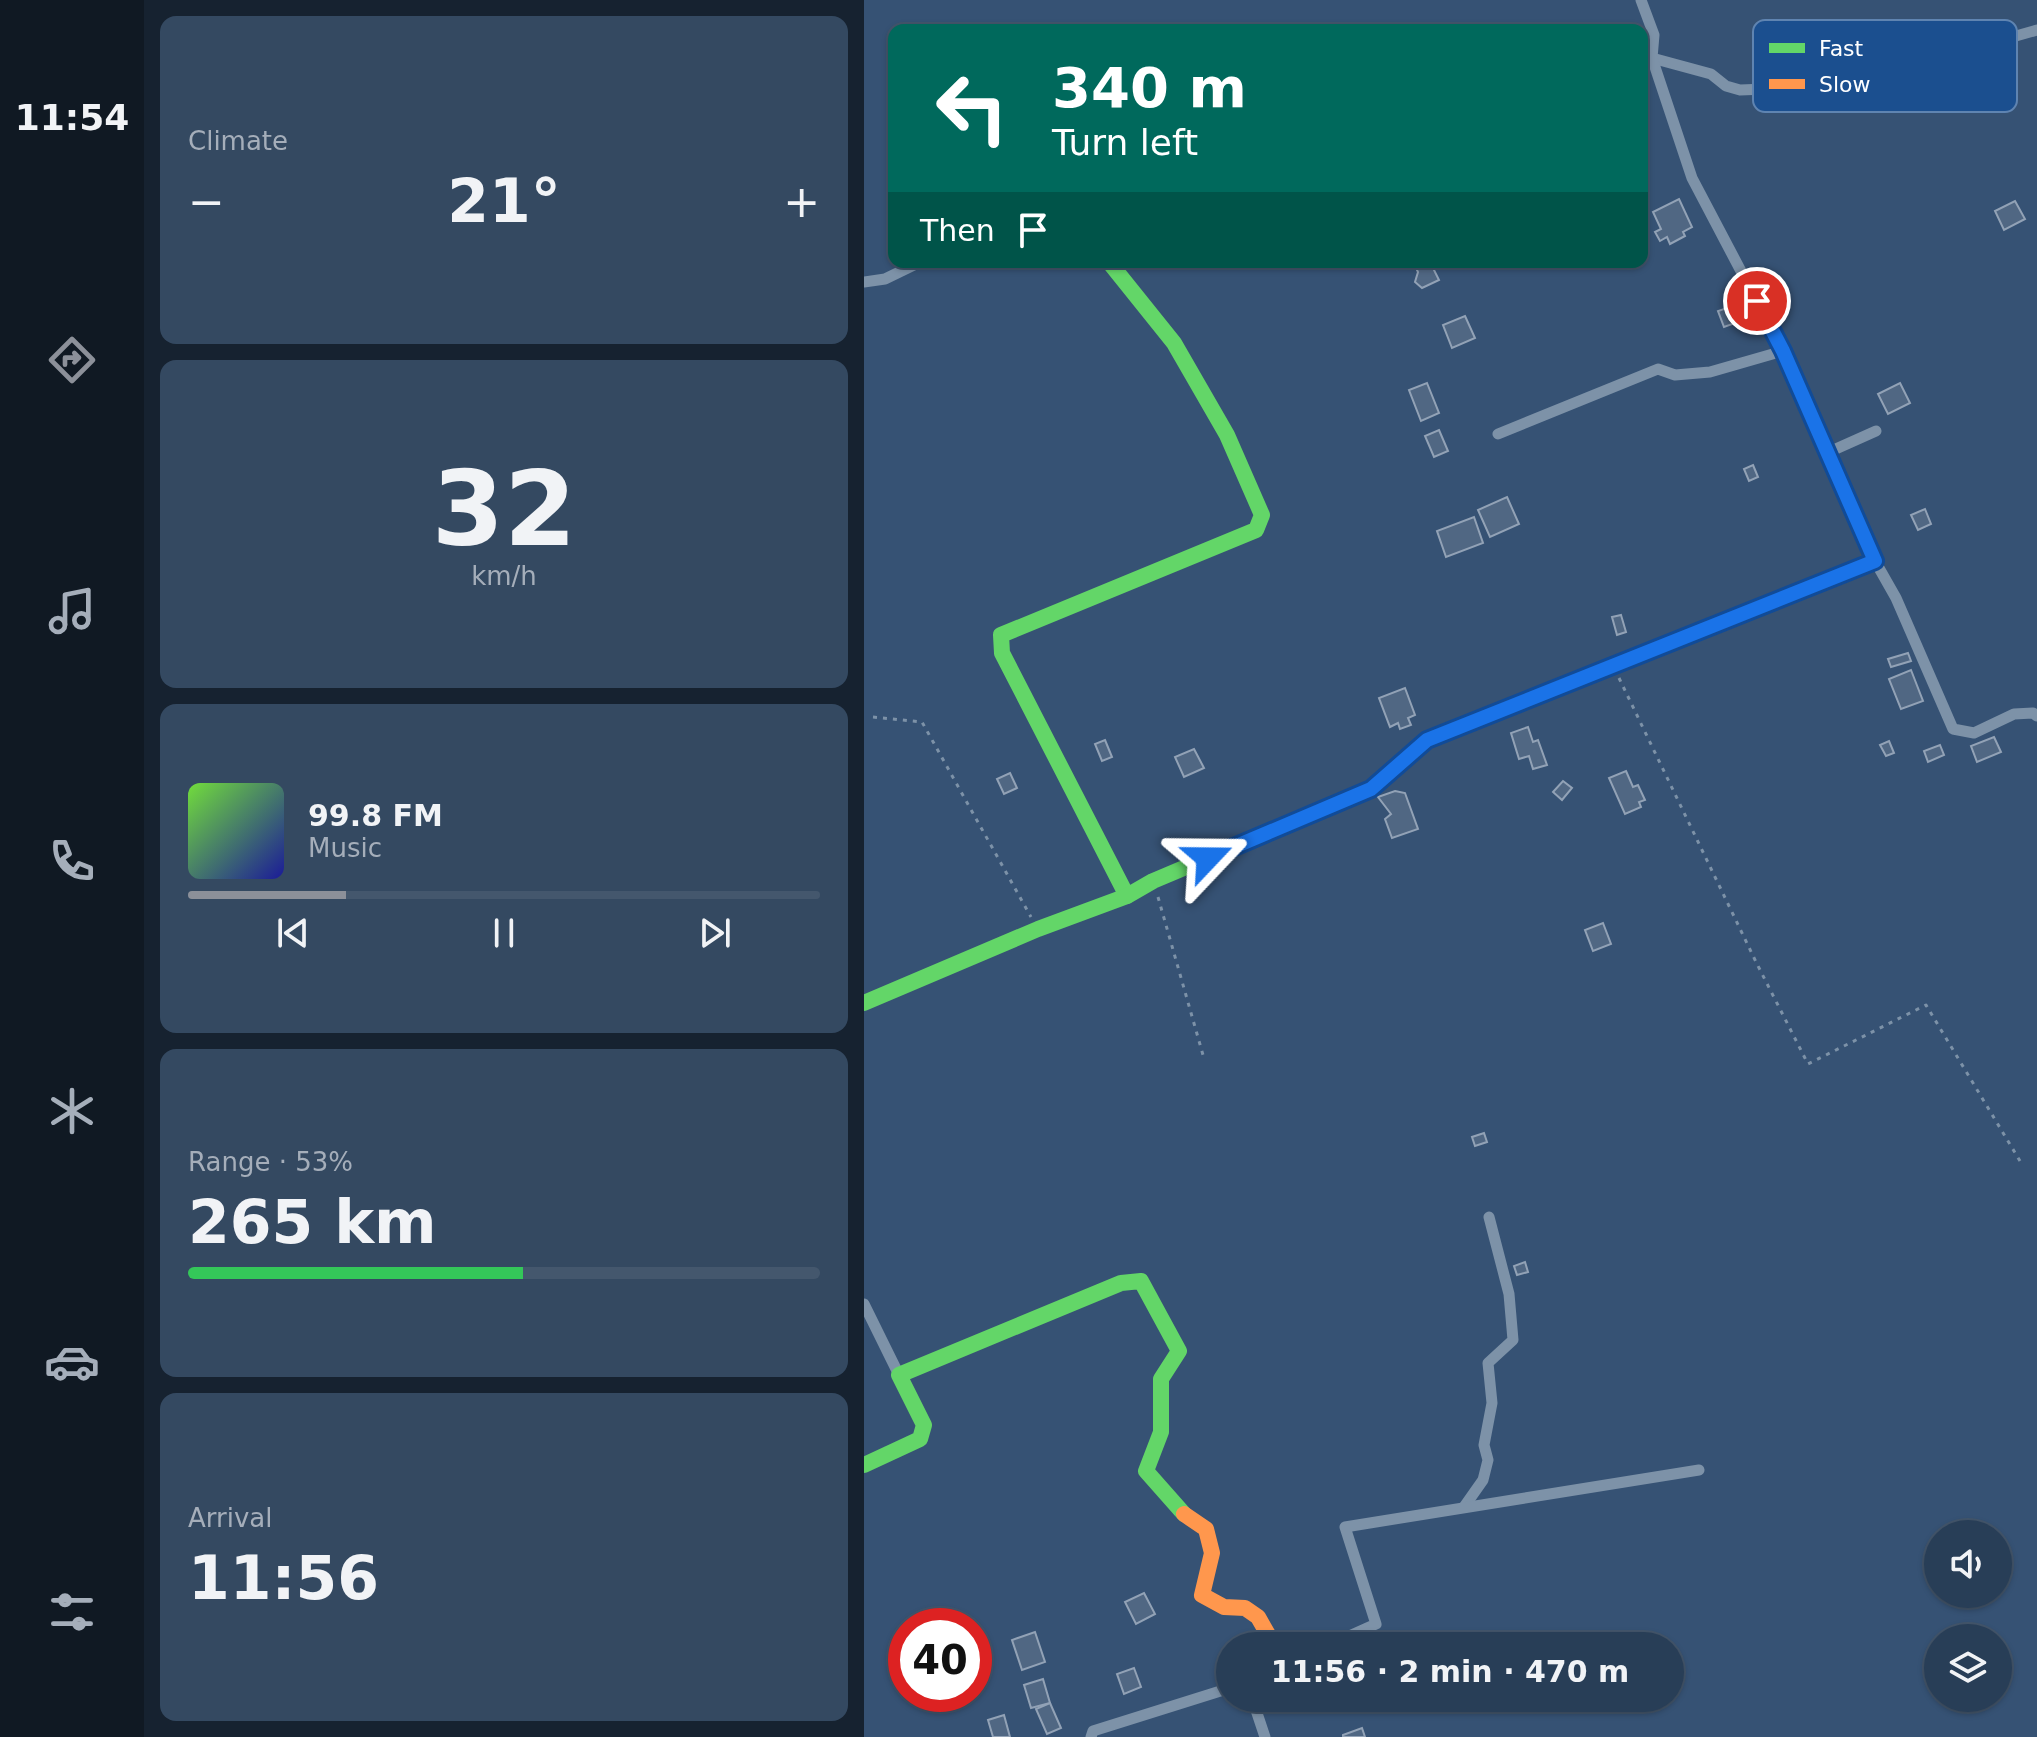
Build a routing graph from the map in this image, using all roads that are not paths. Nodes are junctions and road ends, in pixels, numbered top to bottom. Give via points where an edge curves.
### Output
1 (1641, 0) edge
2 (2037, 30) edge
3 (2017, 36) edge
4 (1652, 58) junction
5 (1753, 90) edge
6 (908, 268) edge
7 (1114, 268) edge
8 (864, 282) edge
9 (1783, 351) junction
10 (1876, 431) dead end
11 (1498, 434) dead end
12 (1829, 452) junction
13 (1875, 561) junction
14 (2037, 716) edge
15 (1127, 896) junction
16 (864, 1003) edge
17 (1489, 1217) dead end
18 (864, 1304) edge
19 (899, 1375) junction
20 (864, 1465) edge
21 (1699, 1470) dead end
22 (1464, 1507) junction
23 (1267, 1632) edge
24 (1358, 1632) edge
25 (1216, 1693) edge
26 (1257, 1712) edge
27 (1092, 1734) edge
28 (1081, 1737) edge
29 (1265, 1737) edge

1 - 4 street via 1654,35
2 - 3 street
4 - 5 street via 1711,74 1726,86
4 - 9 street via 1692,178
6 - 8 street
7 - 15 street via 1174,343 1227,435 1262,515 1256,530 1001,635 1002,653
9 - 11 street via 1710,372 1675,375 1658,369
9 - 12 street
10 - 12 street
12 - 13 street
13 - 14 street via 1953,729 1974,733 2014,714
13 - 15 street via 1427,740 1371,789
15 - 16 street
17 - 22 street via 1509,1294 1513,1340 1488,1363 1488,1460 1483,1480
18 - 19 street
19 - 20 street via 924,1425 920,1439
19 - 23 street via 1121,1283 1141,1281 1179,1351 1161,1379 1161,1432 1146,1471 1187,1518 1206,1529 1212,1553 1202,1595 1224,1607 1245,1608
21 - 22 street
22 - 24 street via 1345,1527 1376,1624
25 - 27 street
26 - 29 street
27 - 28 street

